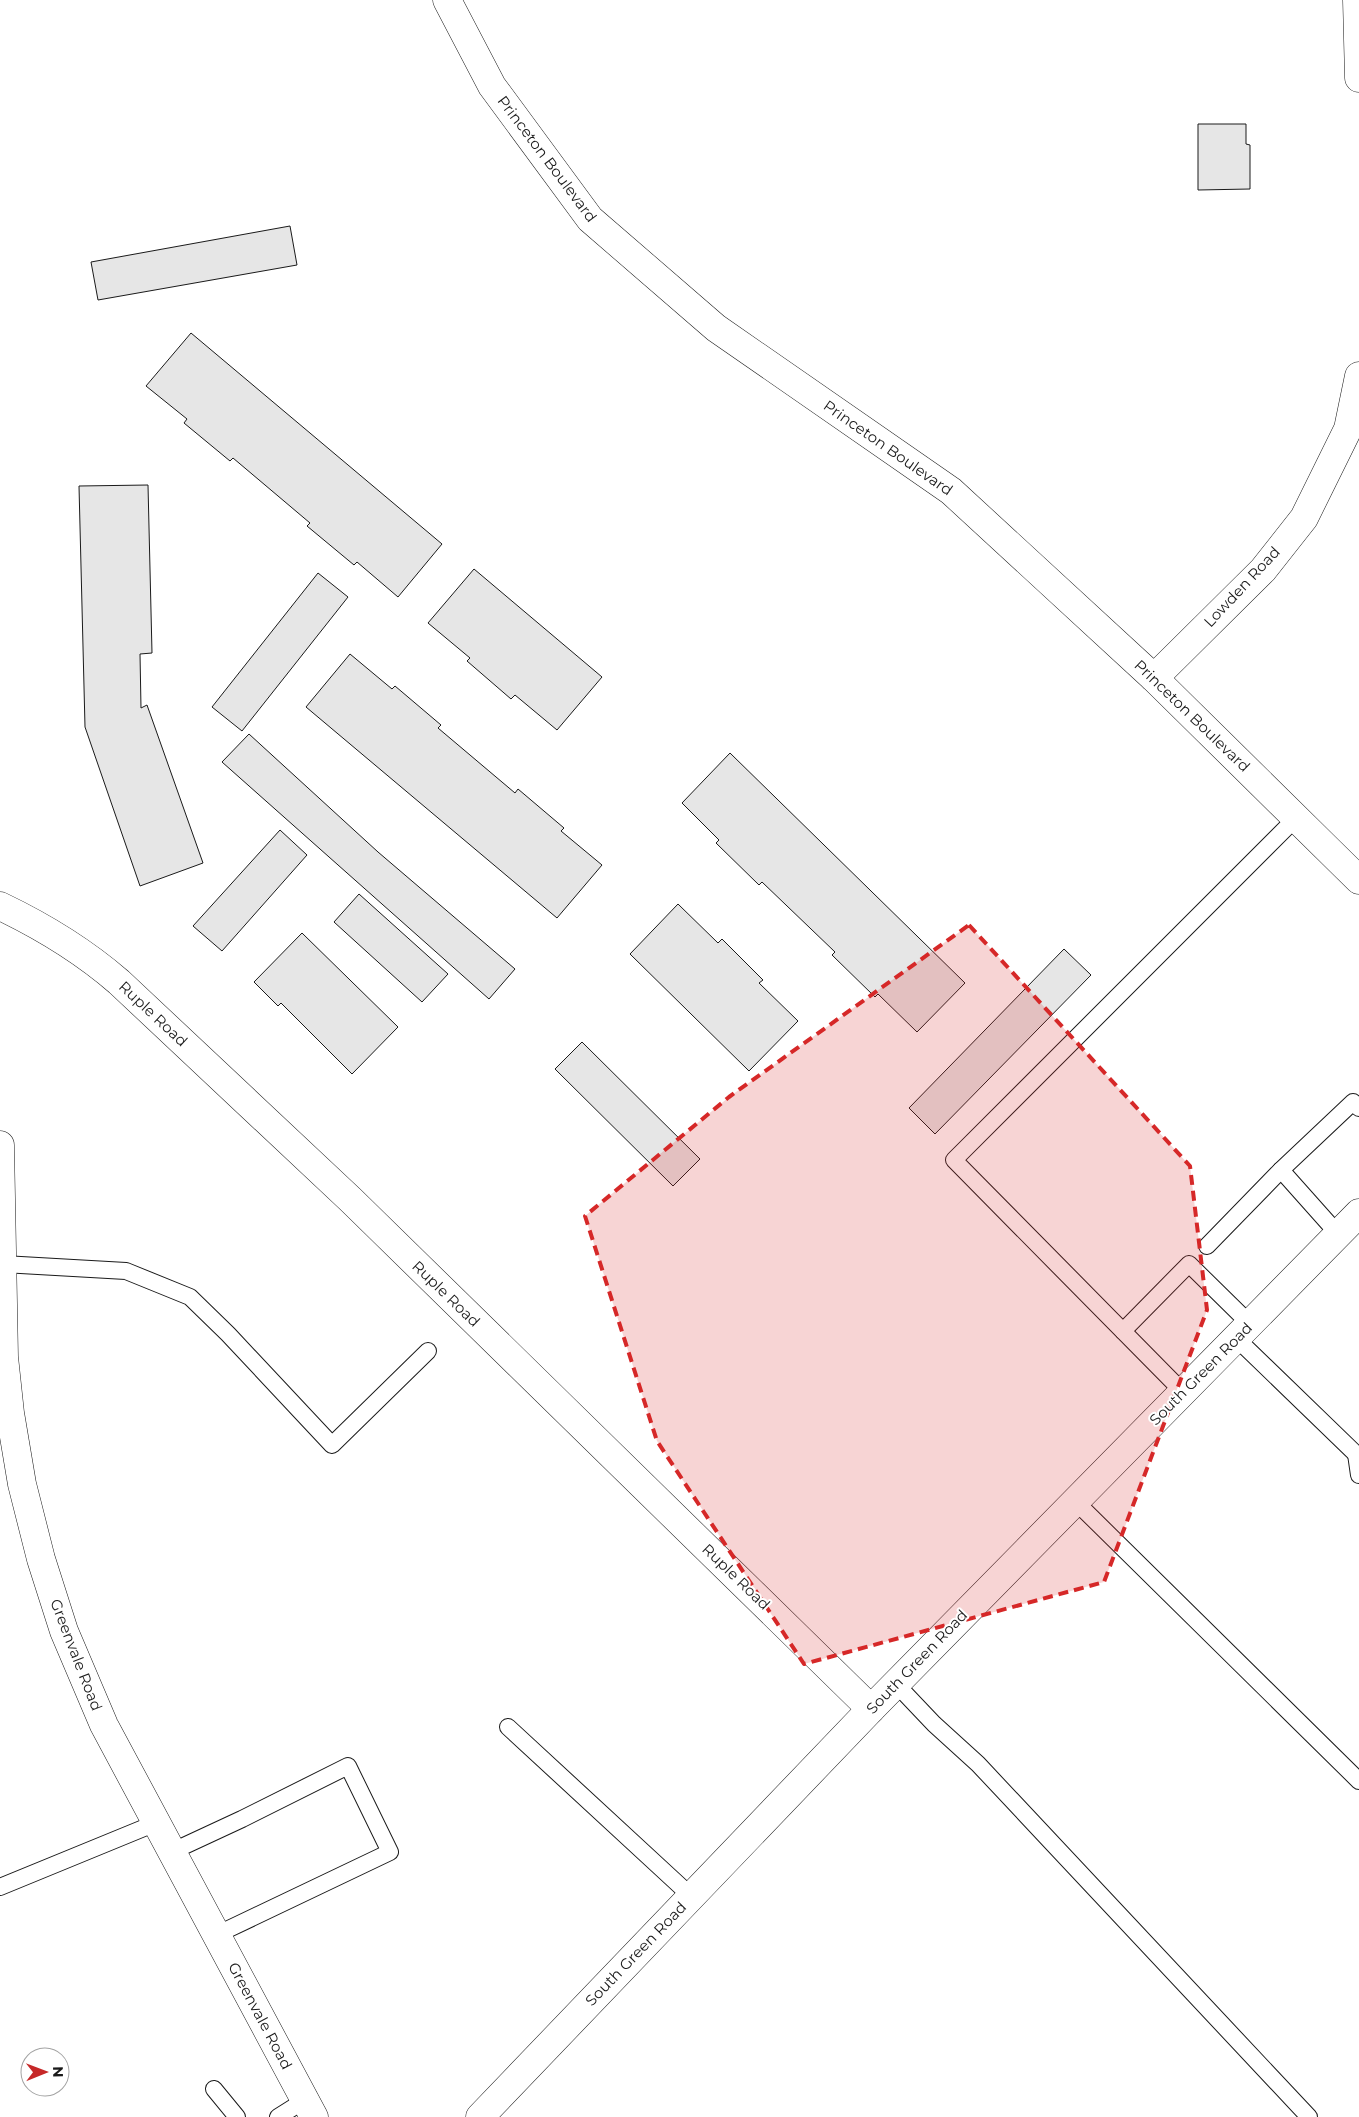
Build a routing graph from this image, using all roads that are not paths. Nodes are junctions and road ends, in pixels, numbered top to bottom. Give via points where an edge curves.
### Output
1 (447, 0) edge
2 (1357, 0) edge
3 (1359, 78) edge
4 (1359, 376) edge
5 (1154, 678) junction
6 (1296, 818) junction
7 (1359, 880) edge
8 (0, 906) edge
9 (1359, 1108) edge
10 (0, 1145) edge
11 (1281, 1170) junction
12 (1359, 1213) edge
13 (1338, 1234) junction
14 (1207, 1246) dead end
15 (3, 1264) junction
16 (1123, 1331) junction
17 (1243, 1331) junction
18 (428, 1350) dead end
19 (1183, 1392) junction
20 (1357, 1456) edge
21 (1359, 1475) edge
22 (1075, 1501) junction
23 (896, 1684) junction
24 (871, 1709) junction
25 (508, 1727) dead end
26 (1359, 1781) edge
27 (156, 1823) junction
28 (172, 1852) junction
29 (0, 1887) edge
30 (692, 1896) junction
31 (216, 1935) junction
32 (214, 2089) dead end
33 (310, 2108) edge
34 (237, 2117) edge
35 (278, 2117) edge
36 (480, 2117) edge
37 (1308, 2117) edge

1 - 5 street, Princeton Boulevard via 492,86 590,219 716,328 951,491
2 - 3 street
4 - 5 street, Lowden Road via 1348,429 1304,518 1263,570
5 - 6 street, Princeton Boulevard
6 - 7 street, Princeton Boulevard
6 - 16 lane via 954,1160
8 - 24 street, Ruple Road via 58,936 92,958 119,982 350,1200
9 - 11 lane via 1352,1102
10 - 15 street, Greenvale Road
11 - 13 lane
11 - 14 lane
12 - 13 street, South Green Road
13 - 17 street, South Green Road
15 - 18 lane via 126,1271 190,1297 332,1445
15 - 27 street, Greenvale Road via 4,1357 10,1413 22,1484 41,1559 64,1631 104,1726
16 - 17 lane via 1189,1264
16 - 19 lane
17 - 19 street, South Green Road
17 - 20 lane
19 - 22 street, South Green Road
20 - 21 lane
22 - 23 street, South Green Road
22 - 26 lane
23 - 24 street, South Green Road
23 - 37 lane via 978,1764
24 - 30 street, South Green Road
25 - 30 lane
27 - 28 street, Greenvale Road
27 - 29 lane
28 - 31 street, Greenvale Road
28 - 31 lane via 348,1766 390,1852
30 - 36 street, South Green Road
31 - 33 street, Greenvale Road
32 - 34 lane
33 - 35 lane

